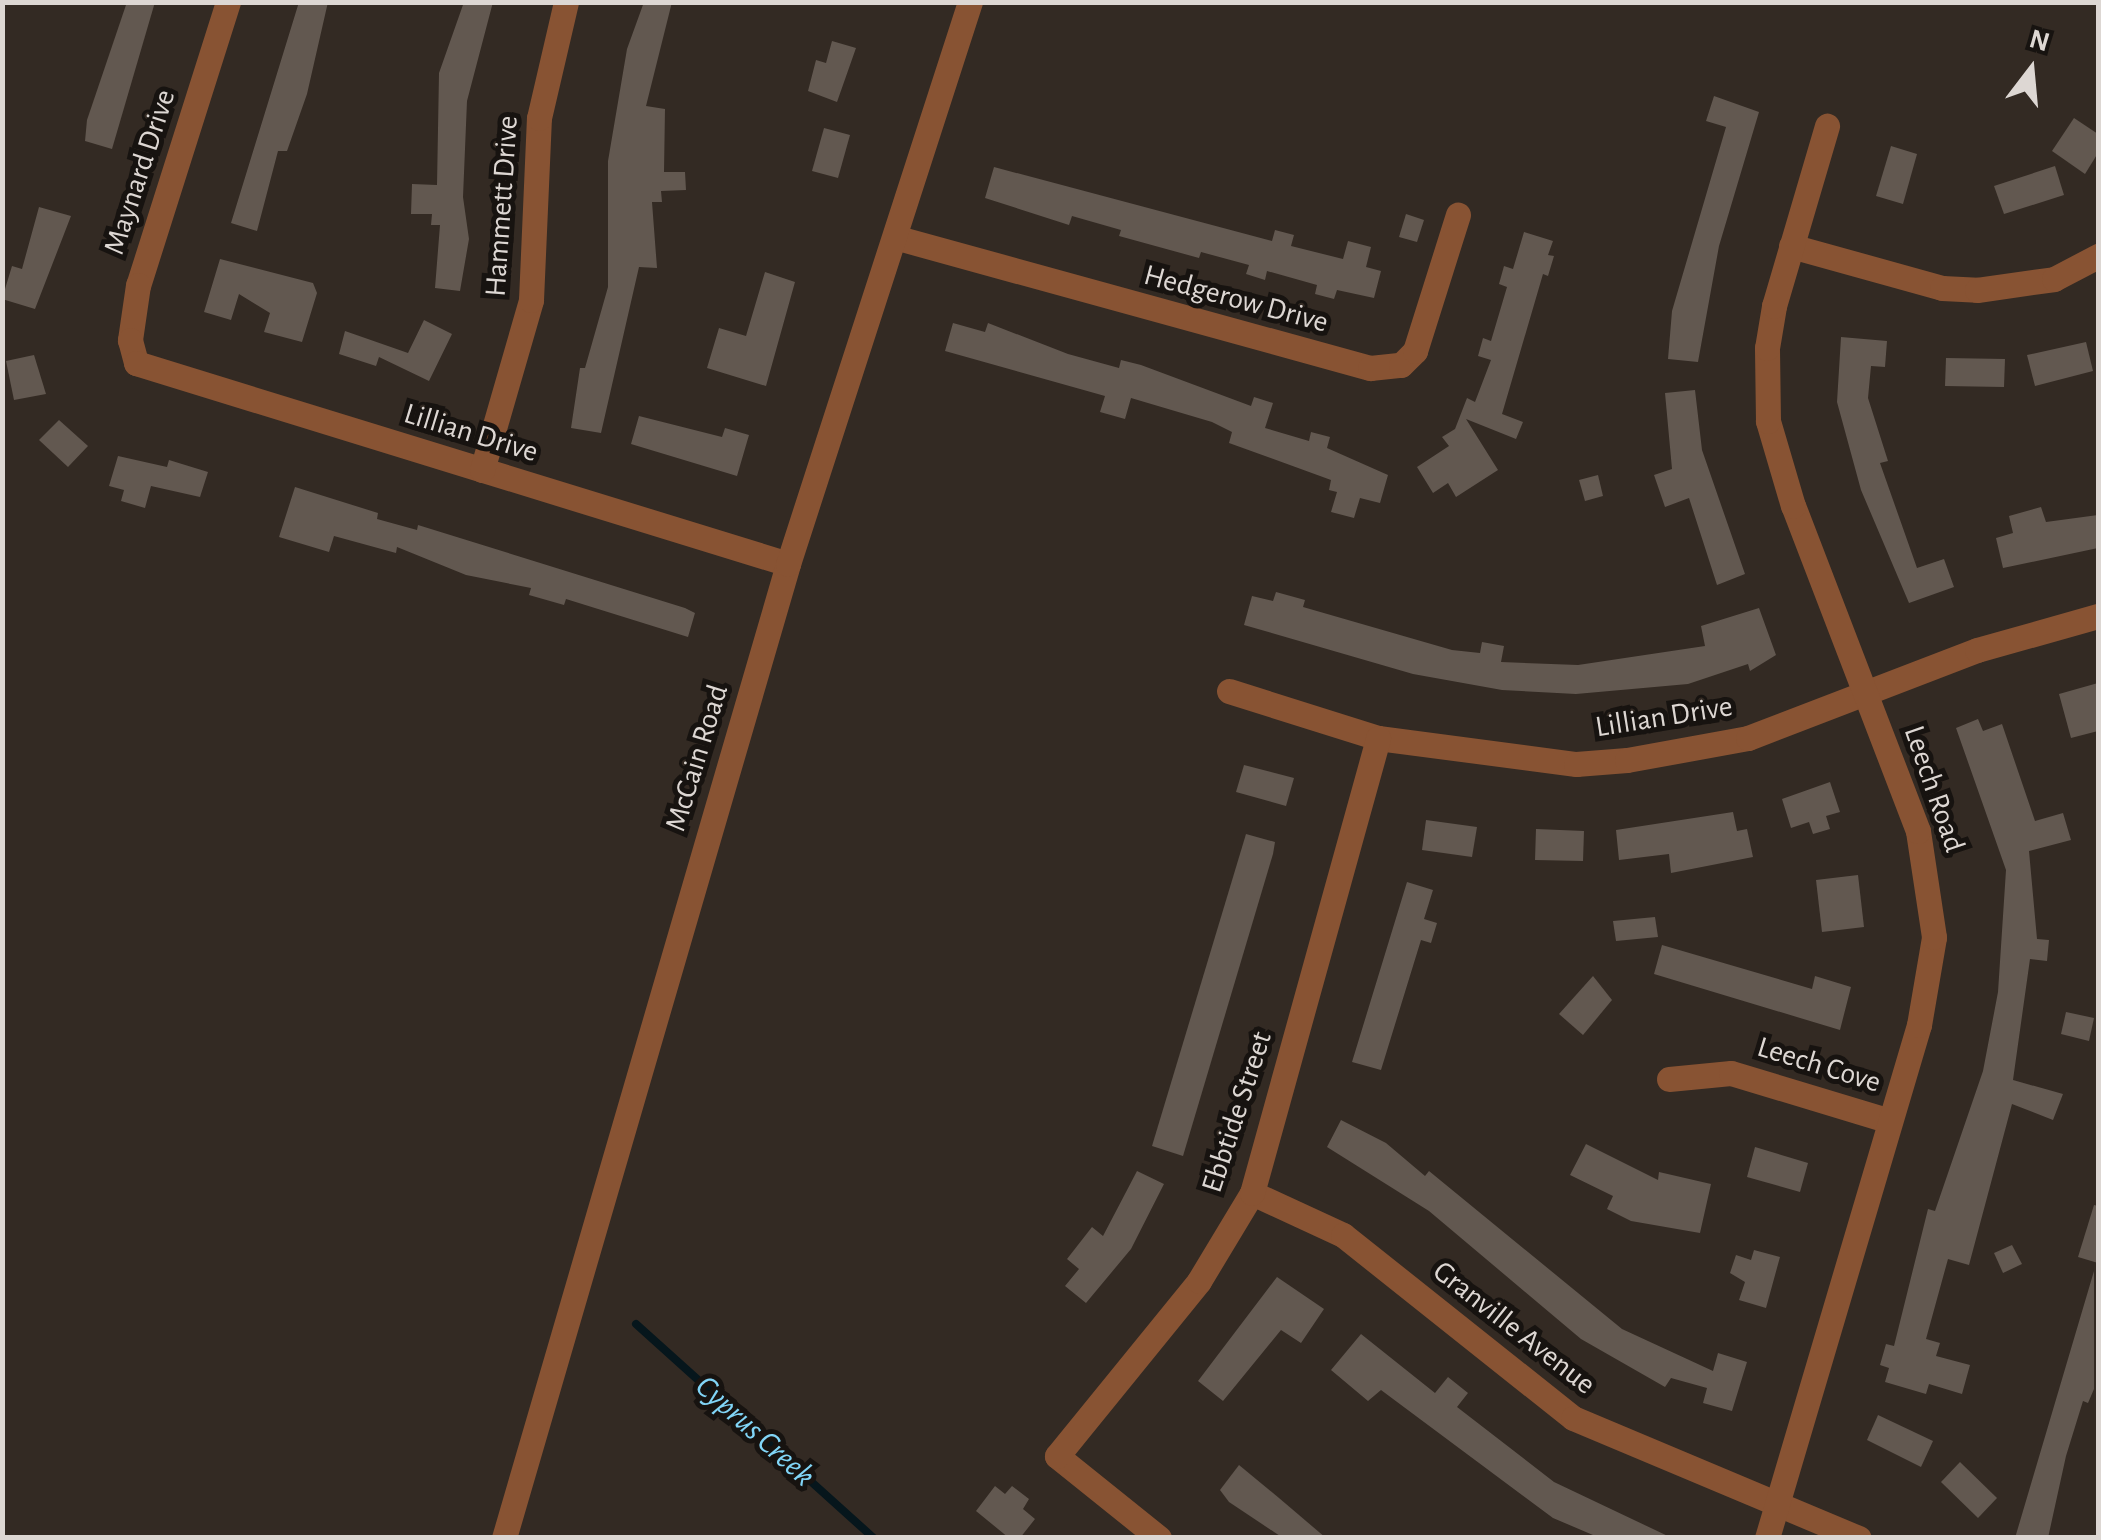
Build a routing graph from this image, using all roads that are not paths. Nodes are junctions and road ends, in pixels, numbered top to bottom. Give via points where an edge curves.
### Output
1 (228, 2) edge
2 (566, 2) edge
3 (970, 2) edge
4 (1827, 126) dead end
5 (1458, 214) dead end
6 (898, 238) junction
7 (1791, 246) junction
8 (2098, 256) edge
9 (136, 363) joint
10 (482, 470) junction
11 (788, 564) junction
12 (2098, 616) edge
13 (1228, 691) dead end
14 (1866, 695) junction
15 (1378, 738) junction
16 (1669, 1079) dead end
17 (1890, 1121) junction
18 (1252, 1193) junction
19 (1778, 1503) junction
20 (504, 1538) edge
21 (1159, 1538) edge
22 (1766, 1538) edge
23 (1860, 1538) edge

1 - 9 street, Maynard Drive via 138,285 130,340
2 - 10 street, Hammett Drive via 539,118 531,300
3 - 6 street, McCain Road
4 - 7 street, Leech Road
5 - 6 street, Hedgerow Drive via 1415,351 1401,365 1370,368
6 - 11 street, McCain Road
7 - 8 street via 1942,288 1978,290 2035,284
7 - 14 street, Leech Road via 1766,348 1768,421 1793,506
9 - 10 street, Lillian Drive
10 - 11 street, Lillian Drive
11 - 20 street, McCain Road
12 - 14 street, Lillian Drive via 1978,650
13 - 15 street, Lillian Drive
14 - 15 street, Lillian Drive via 1748,738 1628,760 1576,764
14 - 17 street, Leech Road via 1918,831 1933,911 1925,1002
15 - 18 street, Ebbtide Street
16 - 17 street, Leech Cove via 1731,1073
17 - 19 street, Leech Road
18 - 19 street, Granville Avenue via 1343,1235 1574,1418
18 - 21 street, Ebbtide Street via 1199,1281 1057,1456
19 - 22 street, Leech Road
19 - 23 street, Granville Avenue

